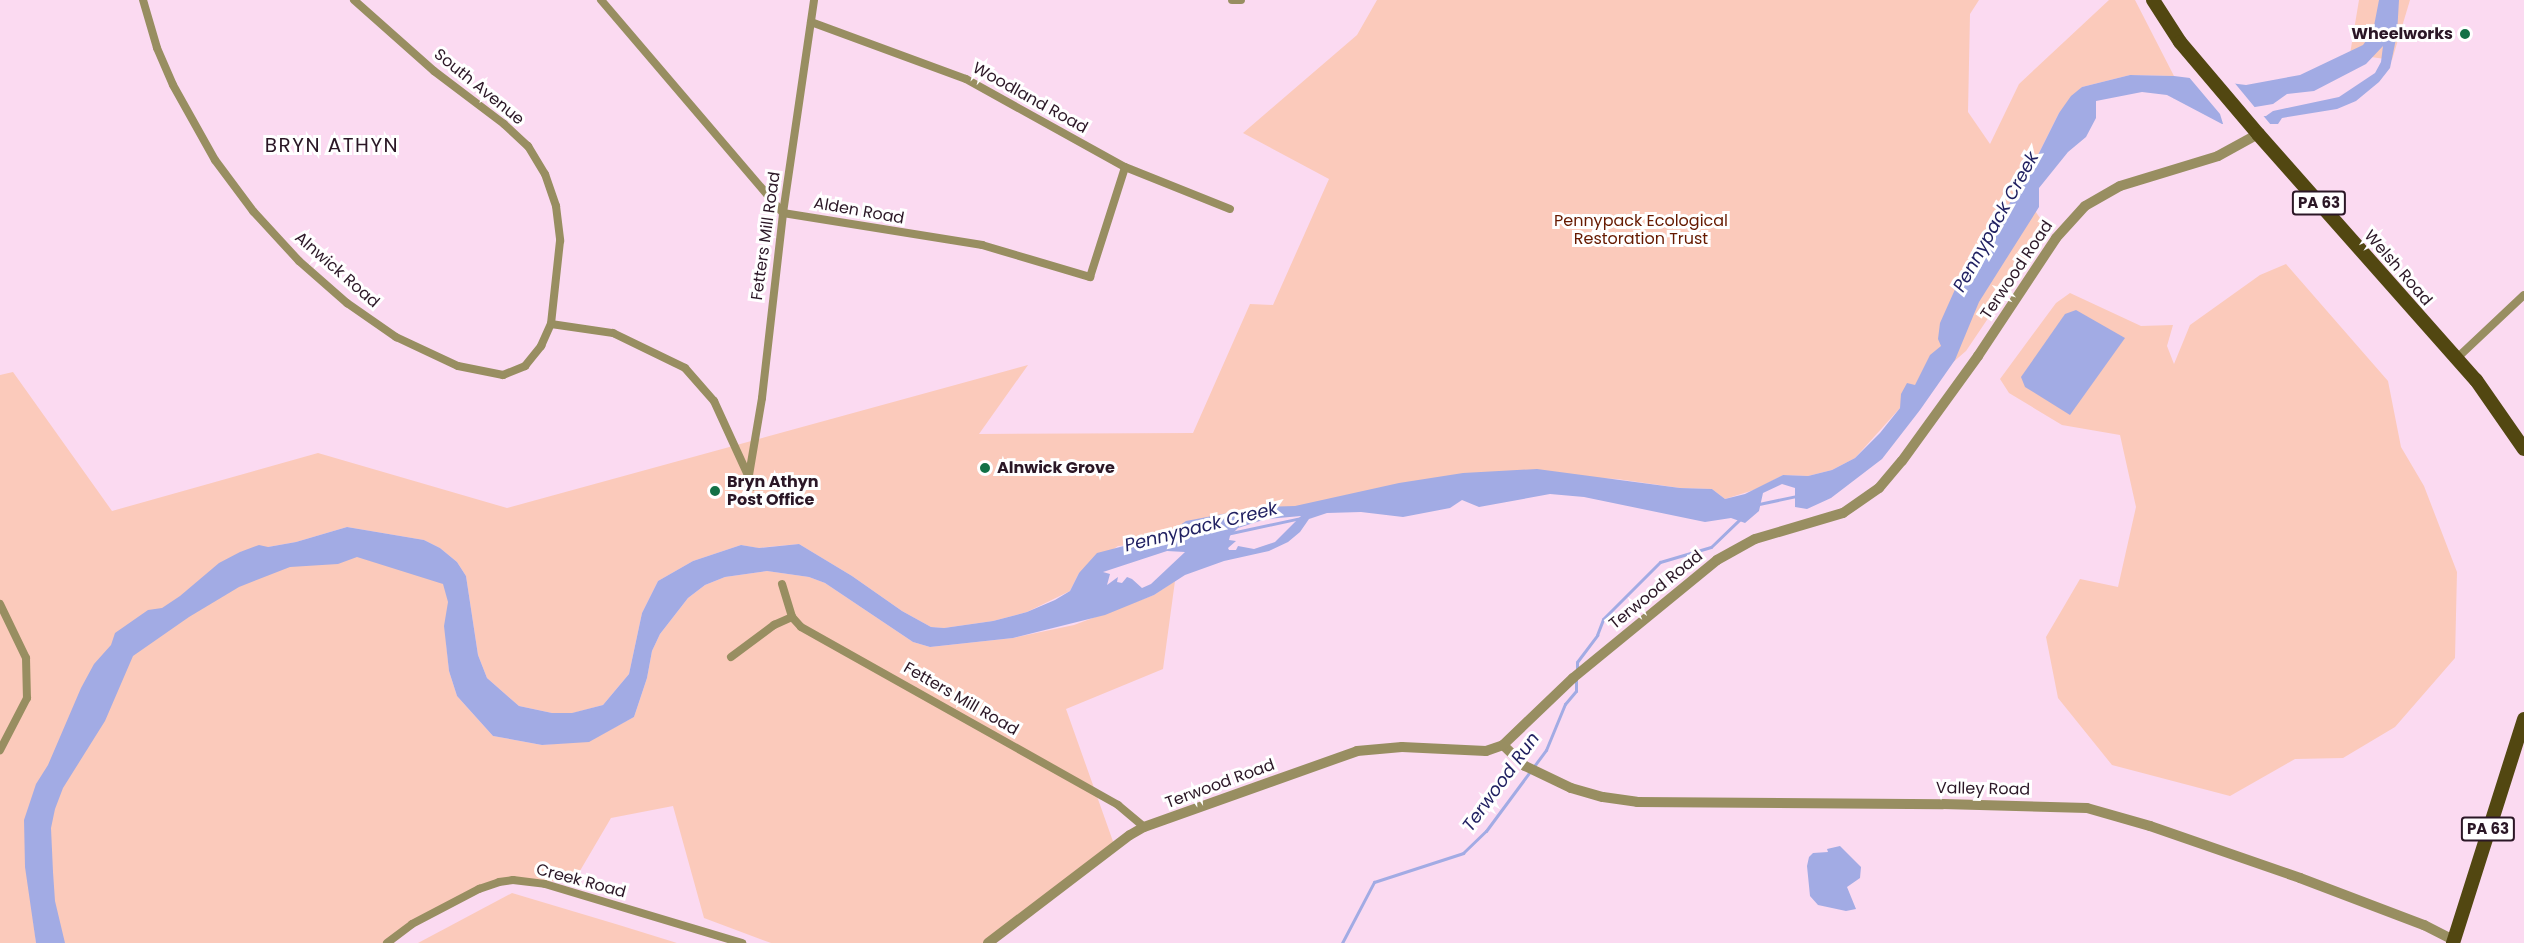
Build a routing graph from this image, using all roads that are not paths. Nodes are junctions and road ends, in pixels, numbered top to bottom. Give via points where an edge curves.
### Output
1 (143, 0) edge
2 (354, 0) edge
3 (601, 0) edge
4 (814, 0) edge
5 (1232, 0) edge
6 (1241, 0) edge
7 (2153, 0) edge
8 (811, 22) junction
9 (2255, 131) junction
10 (1125, 167) junction
11 (1230, 209) dead end
12 (783, 213) junction
13 (2524, 296) edge
14 (551, 324) junction
15 (2456, 359) junction
16 (2524, 450) edge
17 (749, 477) junction
18 (753, 486) dead end
19 (782, 584) dead end
20 (0, 604) edge
21 (792, 617) junction
22 (730, 657) dead end
23 (2524, 719) edge
24 (1503, 745) junction
25 (0, 750) edge
26 (1144, 827) junction
27 (2454, 941) edge
28 (387, 943) edge
29 (742, 943) edge
30 (988, 943) edge

1 - 14 street, Alnwick Road via 173,85 215,160 253,211 299,261 347,303 396,337 458,366 502,375 525,366 541,346
2 - 14 street, South Avenue via 528,146 545,174 556,207 561,242
3 - 12 street
4 - 8 street, Fetters Mill Road
5 - 6 street
7 - 9 main road, Welsh Road / PA 63 via 2180,42
8 - 10 street, Woodland Road via 966,79
8 - 12 street, Fetters Mill Road
9 - 15 main road, Welsh Road / PA 63
9 - 24 street, Terwood Road via 2218,156 2121,186 2085,206 2056,238 1902,461 1867,499 1843,513 1768,534 1729,552 1585,667
10 - 11 street, Woodland Road
10 - 12 street, Alden Road via 1090,277 982,245
12 - 17 street, Fetters Mill Road
13 - 15 street
14 - 17 street via 613,333 685,368 714,401
15 - 16 main road, Welsh Road / PA 63 via 2476,380
17 - 18 street
19 - 21 street
20 - 25 street via 26,658 27,698
21 - 22 street via 774,625
21 - 26 street, Fetters Mill Road via 801,627 1129,811
23 - 27 main road, PA 63
24 - 26 street, Terwood Road via 1486,751 1402,747 1357,751
24 - 27 street, Valley Road via 1525,766 1545,776 1593,795 1637,802 2087,808 2300,878 2424,925
26 - 30 street, Terwood Road
28 - 29 street, Creek Road via 412,924 478,889 513,880 545,884

